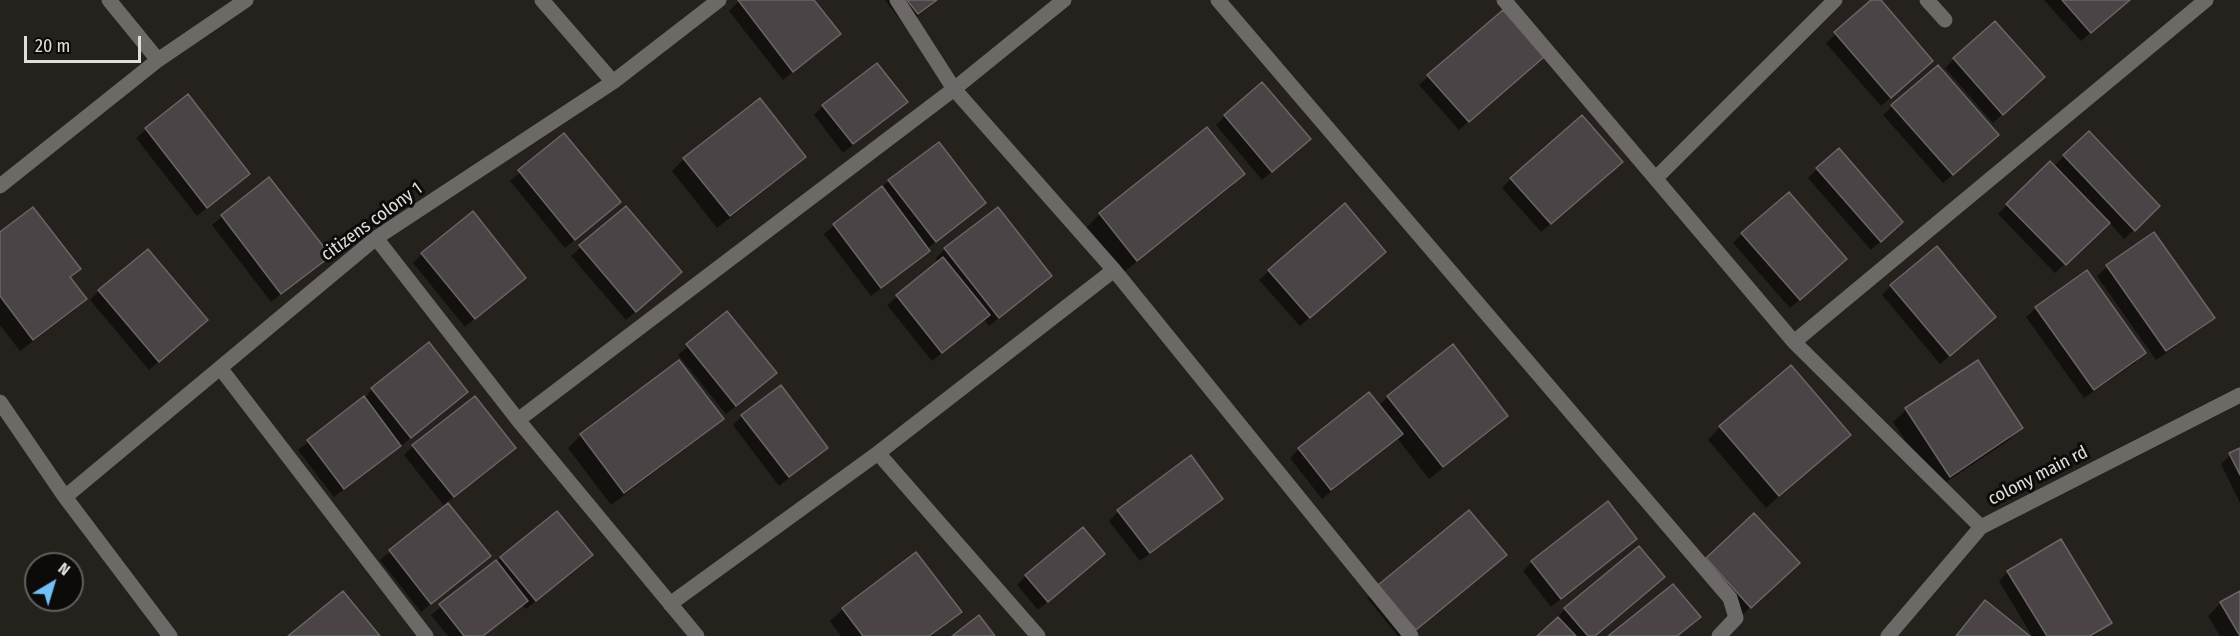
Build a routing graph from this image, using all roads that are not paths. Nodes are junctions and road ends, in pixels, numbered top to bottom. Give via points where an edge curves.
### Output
1 (110, 0) edge
2 (246, 0) edge
3 (542, 0) edge
4 (719, 0) edge
5 (897, 0) edge
6 (1064, 0) edge
7 (1218, 0) edge
8 (1504, 0) edge
9 (1835, 0) edge
10 (1927, 0) edge
11 (2206, 0) edge
12 (1945, 20) dead end
13 (158, 60) junction
14 (613, 82) junction
15 (954, 89) junction
16 (1656, 178) junction
17 (0, 186) edge
18 (376, 238) junction
19 (1114, 270) junction
20 (1794, 342) junction
21 (220, 369) junction
22 (2240, 395) edge
23 (0, 402) edge
24 (518, 420) junction
25 (878, 453) junction
26 (65, 496) junction
27 (1981, 526) junction
28 (670, 604) junction
29 (170, 636) edge
30 (426, 636) edge
31 (697, 636) edge
32 (1038, 636) edge
33 (1412, 636) edge
34 (1719, 636) edge
35 (1888, 636) edge

1 - 13 street
2 - 13 street
3 - 14 street
4 - 14 street, citizens colony 1
5 - 15 street
6 - 15 street
7 - 34 street via 1730,597 1736,618
8 - 16 street
9 - 16 street
10 - 12 street
11 - 20 street
13 - 17 street
14 - 18 street, citizens colony 1
15 - 19 street
15 - 24 street
16 - 20 street
18 - 21 street, citizens colony 1
18 - 24 street
19 - 25 street
19 - 33 street
20 - 27 street
21 - 26 street, citizens colony 1
21 - 30 street
22 - 27 street, colony main rd
23 - 26 street
24 - 28 street
25 - 28 street
25 - 32 street
26 - 29 street
27 - 35 street, colony main rd
28 - 31 street

